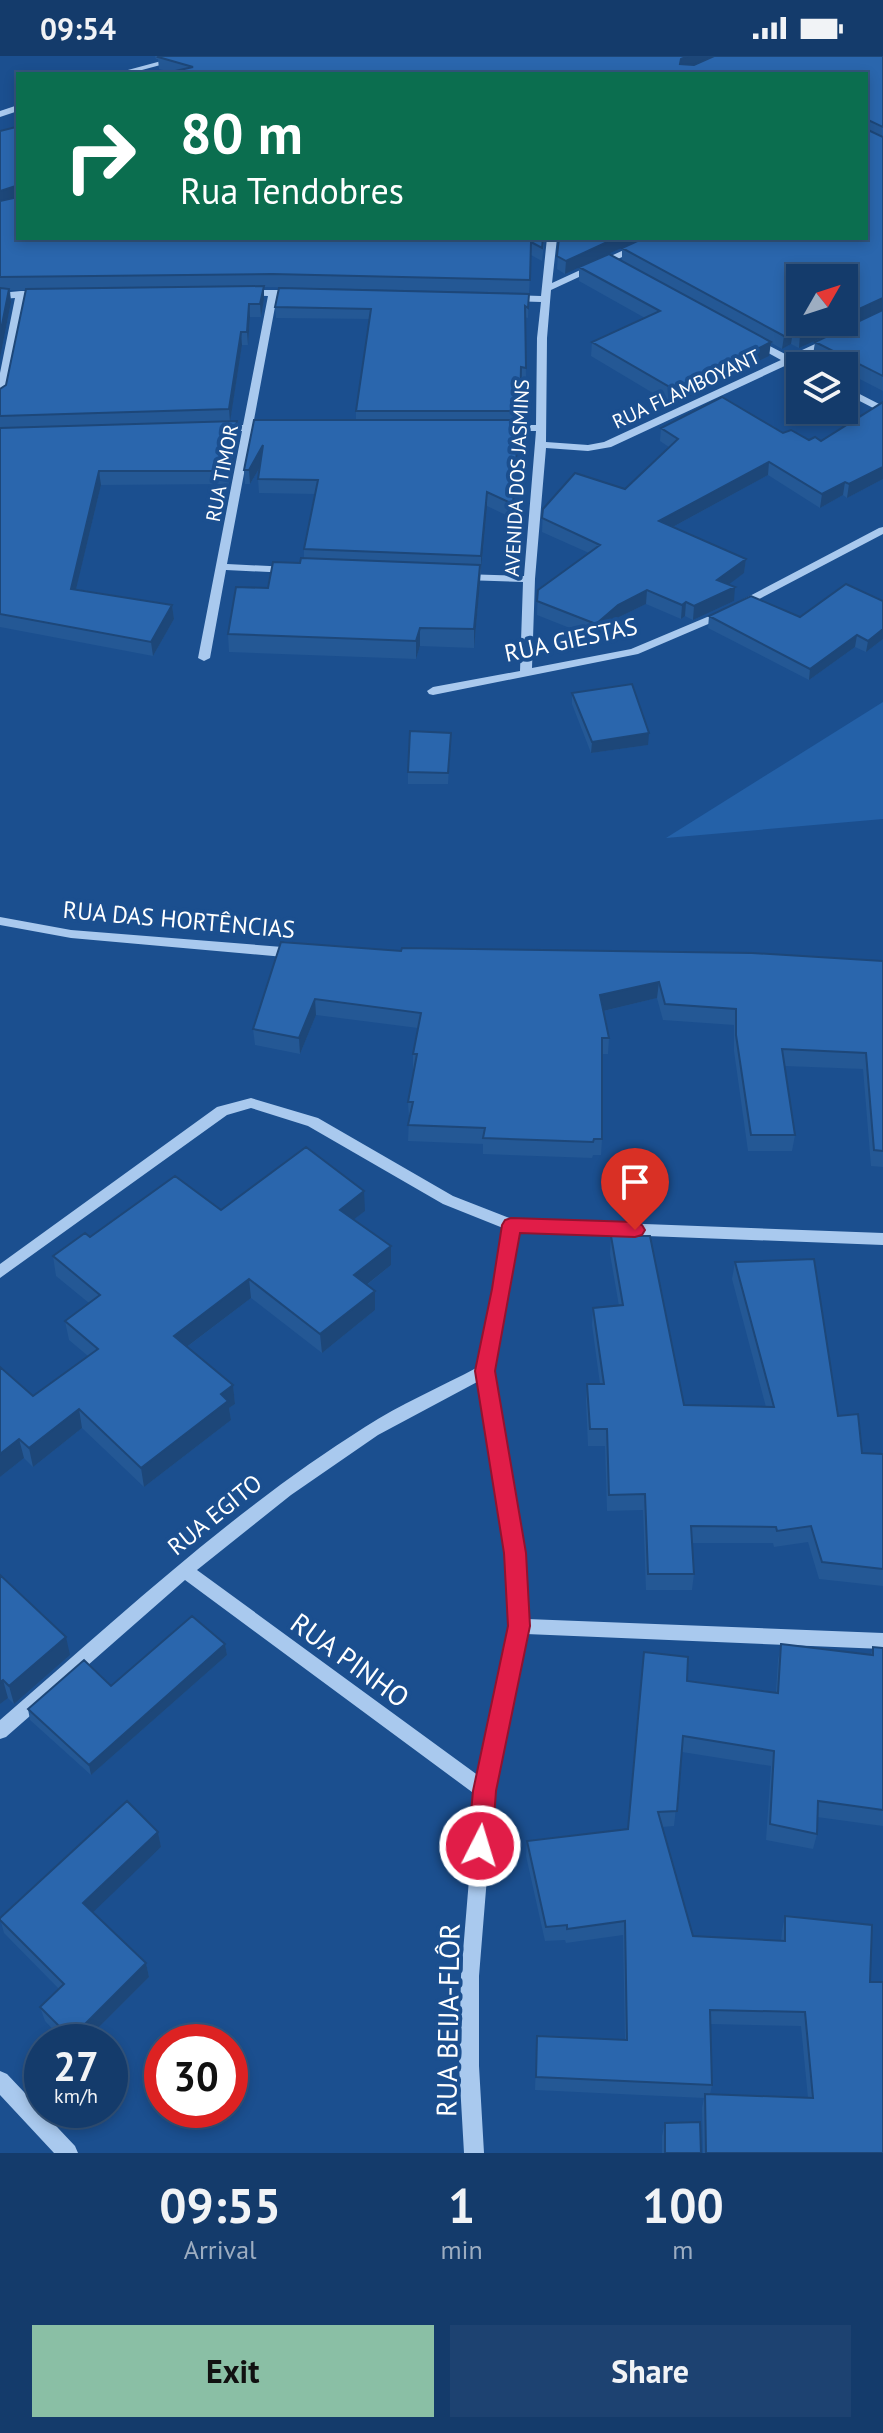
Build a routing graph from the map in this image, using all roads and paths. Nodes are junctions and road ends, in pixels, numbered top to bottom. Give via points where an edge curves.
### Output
1 (190, 56) edge
2 (125, 72) edge
3 (552, 240) edge
4 (654, 240) edge
5 (608, 261) junction
6 (618, 267) edge
7 (227, 293) edge
8 (273, 293) junction
9 (313, 293) edge
10 (21, 294) junction
11 (48, 294) edge
12 (546, 294) junction
13 (0, 296) edge
14 (498, 298) edge
15 (741, 334) edge
16 (839, 336) edge
17 (806, 352) edge
18 (786, 358) edge
19 (786, 361) edge
20 (858, 397) edge
21 (0, 398) edge
22 (883, 410) edge
23 (249, 427) junction
24 (283, 427) edge
25 (484, 428) edge
26 (541, 428) junction
27 (211, 429) edge
28 (541, 445) junction
29 (883, 530) edge
30 (223, 567) junction
31 (310, 570) edge
32 (451, 576) edge
33 (529, 579) junction
34 (204, 658) dead end
35 (526, 673) junction
36 (433, 691) dead end
37 (0, 921) edge
38 (314, 954) edge
39 (511, 1225) junction
40 (883, 1239) edge
41 (0, 1272) edge
42 (485, 1371) junction
43 (185, 1570) junction
44 (519, 1626) junction
45 (883, 1641) edge
46 (0, 1731) edge
47 (485, 1791) junction
48 (0, 2081) edge
49 (68, 2153) edge
50 (474, 2153) edge

1 - 2 street
3 - 12 street, AVENIDA DOS JASMINS
4 - 5 street
5 - 6 street
5 - 12 street
7 - 8 street
8 - 9 street
8 - 23 street, RUA TIMOR
10 - 11 street
10 - 13 street
10 - 21 street
12 - 14 street
12 - 26 street, AVENIDA DOS JASMINS
15 - 18 street
16 - 17 street, RUA FLAMBOYANT
19 - 28 street, RUA FLAMBOYANT via 607,445
20 - 22 street
23 - 24 street
23 - 27 street
23 - 30 street, RUA TIMOR
25 - 26 street
26 - 28 street, AVENIDA DOS JASMINS
28 - 33 street, AVENIDA DOS JASMINS
29 - 35 street, RUA GIESTAS via 676,637 634,652
30 - 31 street
30 - 34 street, RUA TIMOR
32 - 33 street
33 - 35 street, AVENIDA DOS JASMINS
35 - 36 street, RUA GIESTAS
37 - 38 street, RUA DAS HORTÊNCIAS via 182,946
39 - 40 street
39 - 41 street via 448,1200 313,1122 251,1103 222,1111
39 - 42 street, RUA BEIJA-FLÔR
42 - 43 street, RUA EGITO via 372,1430 285,1490
42 - 44 street, RUA BEIJA-FLÔR via 515,1553
43 - 46 street, RUA EGITO
43 - 47 street, RUA PINHO
44 - 45 street
44 - 47 street, RUA BEIJA-FLÔR
47 - 50 street, RUA BEIJA-FLÔR via 470,1976
48 - 49 street

